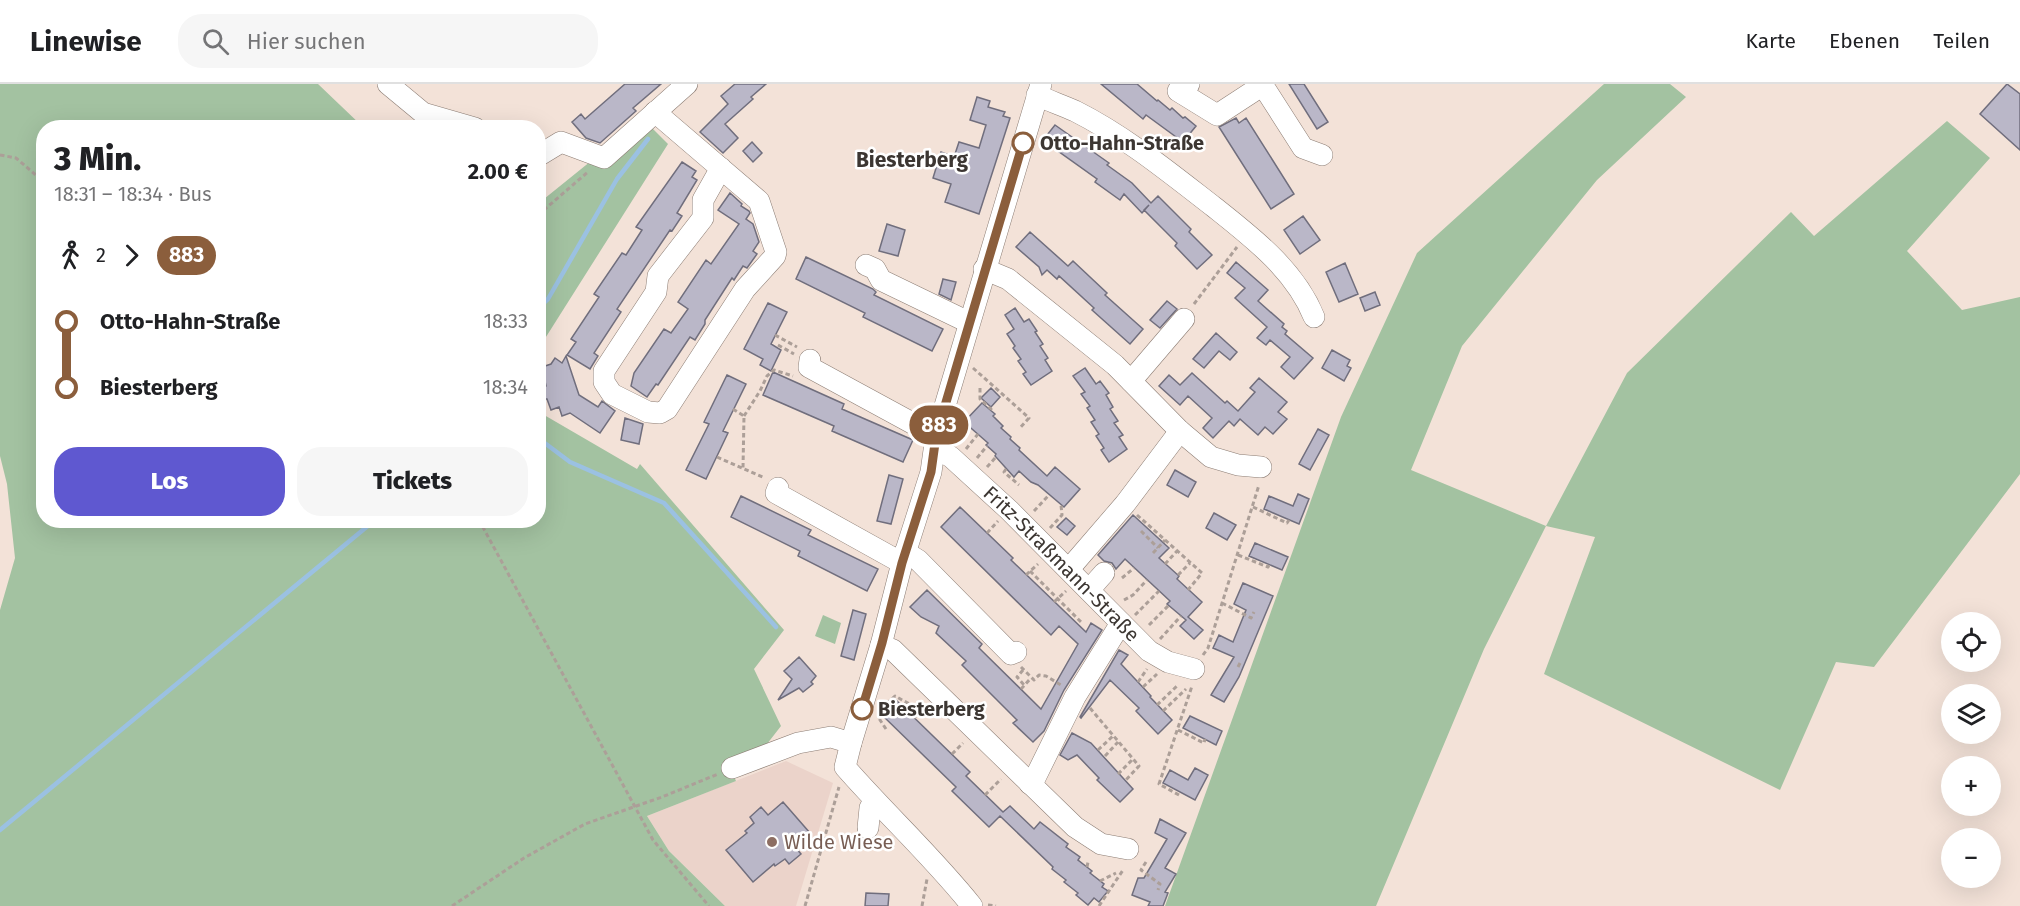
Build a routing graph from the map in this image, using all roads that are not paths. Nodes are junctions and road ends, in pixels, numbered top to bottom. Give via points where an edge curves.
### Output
1 (388, 84) edge
2 (687, 84) edge
3 (1263, 85) edge
4 (1179, 86) edge
5 (1039, 90) edge
6 (655, 112) junction
7 (447, 120) edge
8 (546, 151) edge
9 (1322, 155) dead end
10 (721, 168) junction
11 (871, 267) dead end
12 (984, 269) junction
13 (1314, 317) dead end
14 (1184, 319) road end
15 (968, 322) junction
16 (806, 359) road end
17 (1131, 381) junction
18 (1180, 431) junction
19 (935, 442) junction
20 (1261, 467) road end
21 (778, 488) road end
22 (903, 558) junction
23 (1104, 573) dead end
24 (1077, 581) junction
25 (1125, 621) junction
26 (881, 645) junction
27 (1017, 658) road end
28 (1194, 669) road end
29 (841, 740) junction
30 (732, 768) road end
31 (1030, 784) junction
32 (874, 801) junction
33 (868, 828) dead end
34 (1128, 849) dead end
35 (934, 875) junction
36 (955, 906) edge
37 (972, 906) edge

1 - 7 street via 423,113
2 - 6 street
3 - 4 street via 1217,115
3 - 9 street via 1303,148
5 - 12 street
5 - 13 street via 1179,179 1247,234 1290,275
6 - 8 street via 604,158 561,142
6 - 10 street
10 - 10 street via 759,201 775,256 745,289 667,409 648,412 612,394 604,382 604,371 656,292 658,276 703,218 703,200
11 - 15 street via 881,280
12 - 15 street
12 - 17 street via 1008,279
14 - 17 street
15 - 19 street
16 - 19 street, Fritz-Straßmann-Straße via 809,367
17 - 18 street
18 - 20 street via 1211,457
18 - 24 street via 1125,504
19 - 22 street via 931,472
19 - 24 street, Fritz-Straßmann-Straße via 1009,510
21 - 22 street via 776,493
22 - 26 street
22 - 27 street via 918,560
23 - 24 street
24 - 25 street, Fritz-Straßmann-Straße
25 - 28 street, Fritz-Straßmann-Straße via 1155,654
25 - 31 street via 1075,697
26 - 29 street
26 - 31 street via 893,650
29 - 30 street via 798,743
29 - 32 street via 845,767
31 - 34 street via 1087,837
32 - 33 street
32 - 35 street
35 - 36 street
35 - 37 street

